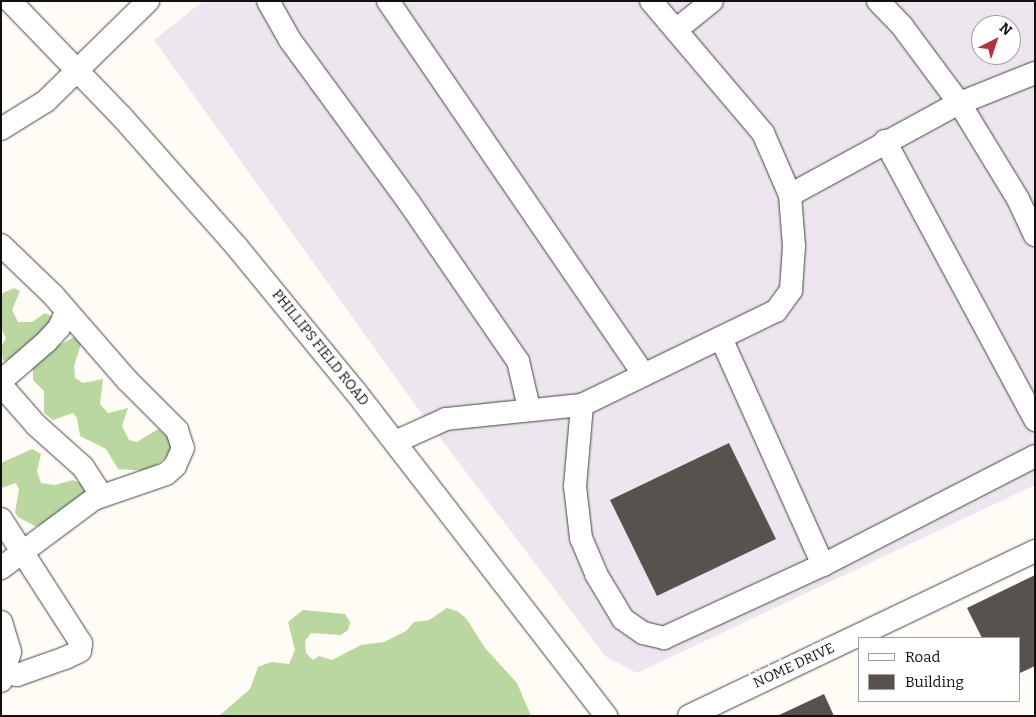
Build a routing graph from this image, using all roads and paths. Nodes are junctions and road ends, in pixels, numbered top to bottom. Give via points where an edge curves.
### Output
1 (10, 1) edge
2 (148, 1) edge
3 (268, 1) edge
4 (388, 1) edge
5 (651, 1) edge
6 (712, 1) edge
7 (878, 1) edge
8 (676, 30) junction
9 (77, 70) junction
10 (1035, 73) edge
11 (960, 104) junction
12 (1, 129) edge
13 (885, 141) junction
14 (790, 195) junction
15 (1035, 236) edge
16 (1, 245) edge
17 (66, 312) junction
18 (721, 338) junction
19 (644, 375) junction
20 (1, 381) edge
21 (1, 386) edge
22 (582, 405) junction
23 (529, 408) junction
24 (1035, 420) edge
25 (395, 442) junction
26 (1035, 456) edge
27 (102, 496) junction
28 (1, 519) edge
29 (1035, 551) edge
30 (24, 553) junction
31 (823, 565) junction
32 (1, 568) edge
33 (1, 622) edge
34 (861, 637) edge
35 (858, 639) edge
36 (4, 677) edge
37 (714, 710) edge
38 (606, 716) edge
39 (689, 716) edge

1 - 9 street, PHILLIPS FIELD ROAD
2 - 9 street
3 - 23 street via 290,40 410,204 518,362
4 - 19 street
5 - 8 street
6 - 8 street
7 - 11 street via 902,26
8 - 14 street via 763,133
9 - 12 street via 46,101
9 - 25 street, PHILLIPS FIELD ROAD via 237,246
10 - 11 street
11 - 13 street
11 - 15 street via 1018,199
13 - 14 street
13 - 24 street
14 - 18 street via 794,246 791,290 776,311
16 - 17 street
17 - 20 street via 59,328 46,342
17 - 27 street via 177,430 184,448 175,466 166,474
18 - 19 street
18 - 31 street
19 - 22 street
21 - 27 street via 36,425 83,467
22 - 23 street
22 - 31 street via 576,486 581,538 596,574 623,619 643,633 664,638 686,630
23 - 25 street via 446,418
25 - 38 street, PHILLIPS FIELD ROAD
26 - 31 street
27 - 30 street
28 - 30 street
29 - 34 street, NOME DRIVE
30 - 32 street
30 - 36 street via 81,642 80,651
33 - 36 street via 10,652
35 - 37 street, NOME DRIVE
37 - 39 street, NOME DRIVE

